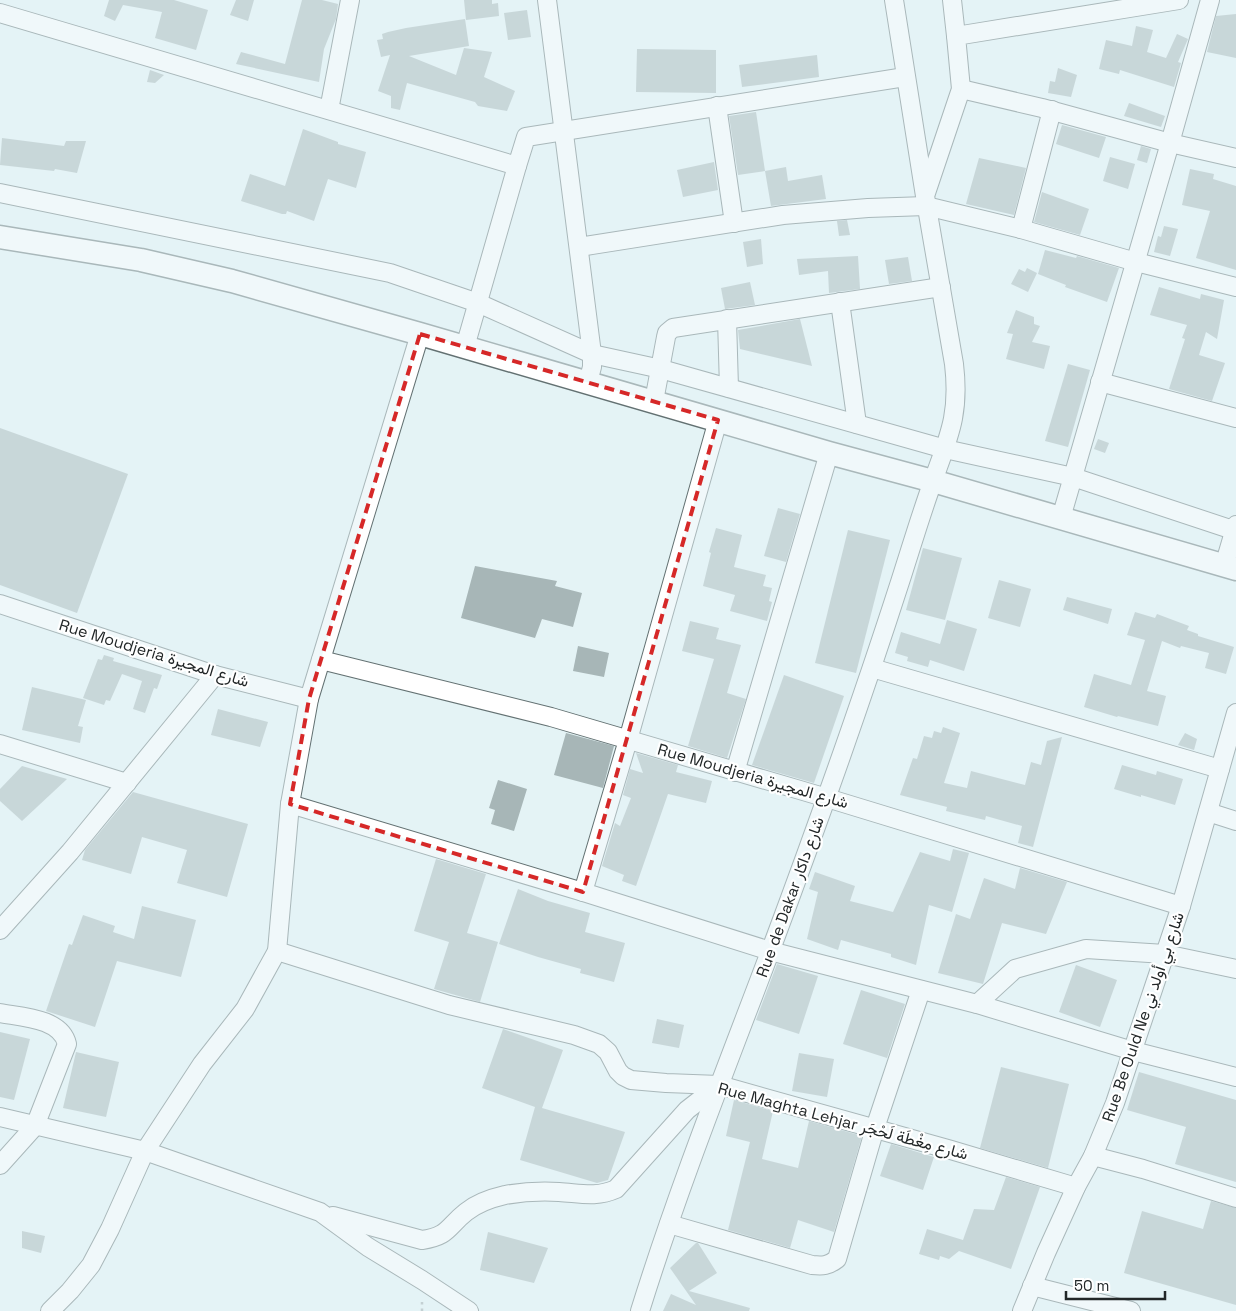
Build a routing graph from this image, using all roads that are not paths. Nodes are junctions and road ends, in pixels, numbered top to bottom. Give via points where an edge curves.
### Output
1 (352, 0) edge
2 (547, 0) edge
3 (894, 0) edge
4 (952, 0) edge
5 (1179, 0) edge
6 (1210, 0) edge
7 (1107, 6) edge
8 (0, 13) edge
9 (956, 36) junction
10 (905, 76) junction
11 (961, 89) junction
12 (717, 106) junction
13 (329, 110) junction
14 (1052, 110) junction
15 (564, 131) junction
16 (1170, 143) junction
17 (1236, 158) edge
18 (516, 166) junction
19 (0, 193) edge
20 (926, 201) junction
21 (734, 223) junction
22 (1021, 229) junction
23 (0, 237) edge
24 (579, 247) junction
25 (1136, 262) junction
26 (941, 287) junction
27 (1236, 287) edge
28 (840, 302) junction
29 (478, 304) junction
30 (726, 319) junction
31 (420, 334) junction
32 (465, 347) junction
33 (592, 354) junction
34 (661, 369) junction
35 (588, 382) junction
36 (1100, 382) junction
37 (728, 388) junction
38 (654, 401) junction
39 (1236, 418) edge
40 (718, 420) junction
41 (857, 424) junction
42 (945, 449) junction
43 (829, 454) junction
44 (1073, 477) junction
45 (933, 481) junction
46 (1061, 518) junction
47 (1236, 529) edge
48 (1230, 567) edge
49 (0, 604) edge
50 (321, 660) junction
51 (872, 668) junction
52 (215, 675) junction
53 (309, 699) junction
54 (1236, 713) edge
55 (628, 740) junction
56 (0, 744) edge
57 (1220, 769) junction
58 (735, 772) junction
59 (126, 783) junction
60 (826, 798) junction
61 (290, 804) junction
62 (1208, 812) junction
63 (1236, 821) edge
64 (583, 892) junction
65 (1181, 906) junction
66 (0, 930) edge
67 (770, 951) junction
68 (276, 952) junction
69 (1165, 954) junction
70 (1236, 969) edge
71 (921, 990) junction
72 (977, 1004) junction
73 (0, 1013) edge
74 (1133, 1051) junction
75 (1236, 1076) edge
76 (719, 1085) junction
77 (0, 1117) edge
78 (35, 1126) junction
79 (875, 1128) junction
80 (145, 1151) junction
81 (1093, 1156) junction
82 (0, 1165) edge
83 (1076, 1187) junction
84 (1236, 1198) edge
85 (320, 1212) junction
86 (669, 1224) junction
87 (1032, 1286) junction
88 (50, 1311) edge
89 (469, 1311) edge
90 (640, 1311) edge
91 (1022, 1311) edge
92 (1130, 1311) edge

1 - 13 street
2 - 15 street
3 - 10 street, Rue de Dakar شارع داكار
4 - 9 street
5 - 7 street
6 - 16 street
7 - 9 street
8 - 13 street
9 - 11 street
10 - 12 street
10 - 20 street, Rue de Dakar شارع داكار
11 - 14 street
11 - 20 street
12 - 15 street
12 - 21 street
13 - 18 street
14 - 16 street
14 - 22 street
15 - 18 street via 526,137
15 - 24 street
16 - 17 street
16 - 25 street
18 - 29 street
19 - 29 street via 390,273
20 - 21 street
20 - 22 street
20 - 26 street, Rue de Dakar شارع داكار
21 - 24 street
22 - 25 street
23 - 31 main road via 141,260
24 - 33 street
25 - 27 street
25 - 36 street
26 - 28 street
26 - 42 street, Rue de Dakar شارع داكار via 956,381 954,416
28 - 30 street
28 - 41 street
29 - 32 street
29 - 33 street
30 - 34 street via 670,330
30 - 37 street
31 - 32 main road
31 - 50 street
32 - 35 main road
33 - 34 street
33 - 35 street
34 - 37 street
34 - 38 street
35 - 38 main road
36 - 39 street
36 - 44 street
37 - 41 street
38 - 40 main road
40 - 43 main road
40 - 55 street
41 - 42 street
42 - 44 street
42 - 45 street, Rue de Dakar شارع داكار
43 - 45 main road
43 - 58 street
44 - 46 street
44 - 47 street
45 - 46 main road
45 - 51 street, Rue de Dakar شارع داكار
46 - 48 main road
47 - 48 street
49 - 52 street, Rue Moudjeria شارع المجيرة
50 - 53 street
50 - 55 street, Rue Moudjeria شارع المجيرة via 551,717
51 - 57 street
51 - 60 street, Rue de Dakar شارع داكار
52 - 53 street, Rue Moudjeria شارع المجيرة
52 - 59 street
53 - 61 street
54 - 57 street, Rue Be Ould Ne شارع بي أولد ني
55 - 58 street, Rue Moudjeria شارع المجيرة
55 - 64 street
56 - 59 street
57 - 62 street, Rue Be Ould Ne شارع بي أولد ني
58 - 60 street, Rue Moudjeria شارع المجيرة
59 - 66 street
60 - 65 street, Rue Moudjeria شارع المجيرة
60 - 67 street, Rue de Dakar شارع داكار
61 - 64 street
61 - 68 street
62 - 63 street
62 - 65 street, Rue Be Ould Ne شارع بي أولد ني
64 - 67 street
65 - 69 street, Rue Be Ould Ne شارع بي أولد ني
67 - 71 street
67 - 76 street, Rue de Dakar شارع داكار
68 - 76 street, Rue Maghta Lehjar شارع مِغْطَة لَحْجَر via 449,1005 599,1044 608,1052 618,1071 631,1080
68 - 80 street via 245,1009 202,1064
69 - 70 street
69 - 72 street via 1086,949 1015,969
69 - 74 street, Rue Be Ould Ne شارع بي أولد ني
71 - 72 street
71 - 79 street
72 - 74 street
73 - 78 street via 36,1019 58,1028 66,1038 67,1044
74 - 75 street
74 - 81 street, Rue Be Ould Ne شارع بي أولد ني
76 - 79 street, Rue Maghta Lehjar شارع مِغْطَة لَحْجَر
76 - 85 street via 687,1110 616,1189 608,1193 536,1192 505,1196 466,1212 448,1231 436,1238 422,1240
76 - 86 street, Rue de Dakar شارع داكار
77 - 78 street
78 - 80 street
78 - 82 street
79 - 83 street, Rue Maghta Lehjar شارع مِغْطَة لَحْجَر
79 - 86 street via 837,1260 831,1264 812,1265
80 - 85 street
80 - 88 street via 91,1265
81 - 83 street, Rue Be Ould Ne شارع بي أولد ني
81 - 84 street
83 - 87 street, Rue Be Ould Ne شارع بي أولد ني
85 - 89 street via 368,1247
86 - 90 street, Rue de Dakar شارع داكار
87 - 91 street, Rue Be Ould Ne شارع بي أولد ني
87 - 92 street

